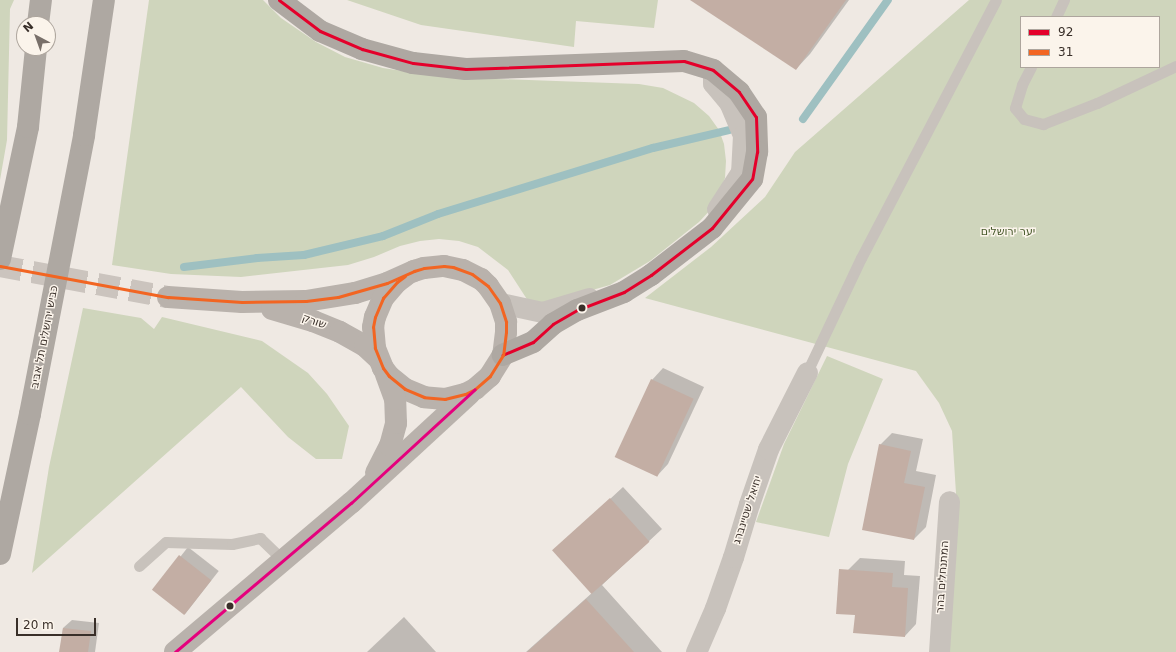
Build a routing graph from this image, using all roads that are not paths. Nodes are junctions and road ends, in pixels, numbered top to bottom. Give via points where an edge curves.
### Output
1 (41, 0) edge
2 (104, 0) edge
3 (278, 0) edge
4 (996, 0) edge
5 (1064, 0) edge
6 (39, 16) edge
7 (1056, 16) edge
8 (35, 56) edge
9 (1176, 66) edge
10 (1030, 68) edge
11 (713, 70) junction
12 (0, 259) edge
13 (405, 276) junction
14 (168, 297) tunnel mouth
15 (242, 302) junction
16 (500, 303) junction
17 (503, 355) junction
18 (381, 363) junction
19 (807, 372) joint
20 (475, 389) junction
21 (949, 501) dead end
22 (351, 503) junction
23 (0, 554) edge
24 (283, 560) junction
25 (138, 566) dead end
26 (175, 652) edge
27 (696, 652) edge
28 (940, 652) edge

1 - 6 highway
2 - 23 highway, כביש ירושלים תל אביב via 84,135
3 - 11 highway via 320,31 362,49 413,63 466,69 684,61
4 - 19 lane via 861,258
5 - 7 lane
8 - 12 highway via 28,128
9 - 10 lane via 1097,103 1042,124 1024,119 1015,108
11 - 16 street via 713,83 729,102 743,135 741,172 718,208 679,243 642,271 603,293 542,312
11 - 17 highway via 739,92 756,117 757,152 752,179 712,228 651,275 624,292 577,310 553,324 533,342
13 - 15 main road via 365,290 328,298 290,302
13 - 16 main road via 433,266 463,270 481,279
13 - 18 main road via 383,298 375,317 373,338
14 - 15 main road
15 - 18 main road, שורק via 299,316 327,326 353,338
16 - 17 main road via 506,322
17 - 20 main road via 490,376
18 - 20 main road via 397,383 424,397 445,399
18 - 22 main road via 395,399 397,411 394,435 371,481
19 - 27 street, יחיאל שטיינברג via 768,449 725,579
20 - 22 main road
21 - 28 street, המתנחלים בהר
22 - 24 main road
24 - 25 lane via 260,538 232,544 166,542
24 - 26 main road

